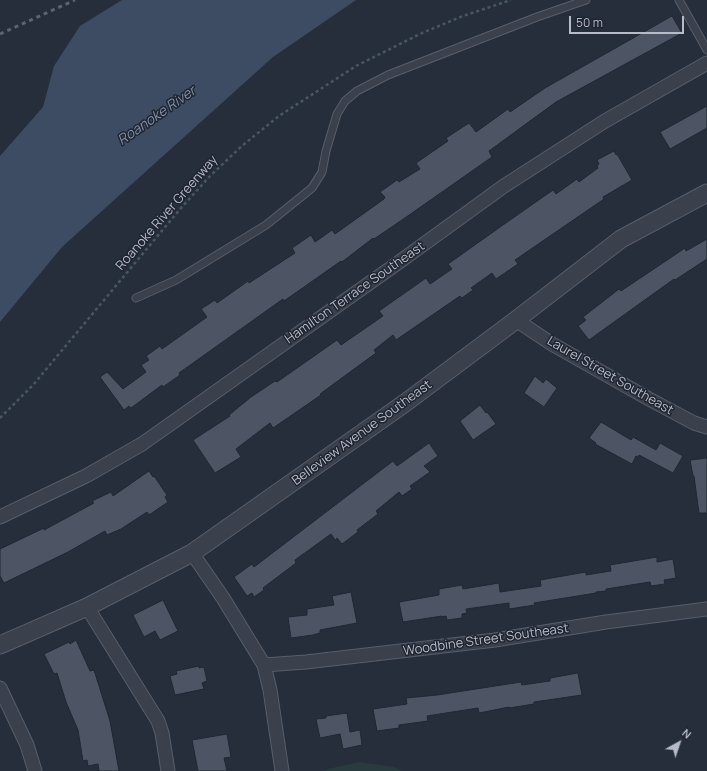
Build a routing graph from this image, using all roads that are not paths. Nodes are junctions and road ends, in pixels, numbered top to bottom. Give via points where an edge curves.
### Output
1 (586, 0) edge
2 (679, 0) edge
3 (707, 50) edge
4 (707, 62) edge
5 (707, 193) edge
6 (136, 298) dead end
7 (516, 320) junction
8 (707, 427) edge
9 (0, 517) edge
10 (192, 553) junction
11 (87, 607) junction
12 (707, 609) edge
13 (0, 644) edge
14 (264, 665) junction
15 (0, 688) edge
16 (36, 771) edge
17 (168, 771) edge
18 (282, 771) edge

1 - 6 lane via 388,75 357,91 345,101 337,114 322,172 312,188 266,225 176,280
2 - 3 lane
4 - 9 street, Hamilton Terrace Southeast via 605,121 504,186 142,444 86,476
5 - 7 street, Belleview Avenue Southeast via 621,239
7 - 8 street, Laurel Street Southeast via 552,344 648,399
7 - 10 street, Belleview Avenue Southeast via 405,403
10 - 11 street, Belleview Avenue Southeast
10 - 14 street
11 - 13 street, Belleview Avenue Southeast
11 - 17 street via 158,721
12 - 14 street, Woodbine Street Southeast via 487,641
14 - 18 street
15 - 16 street via 27,745

